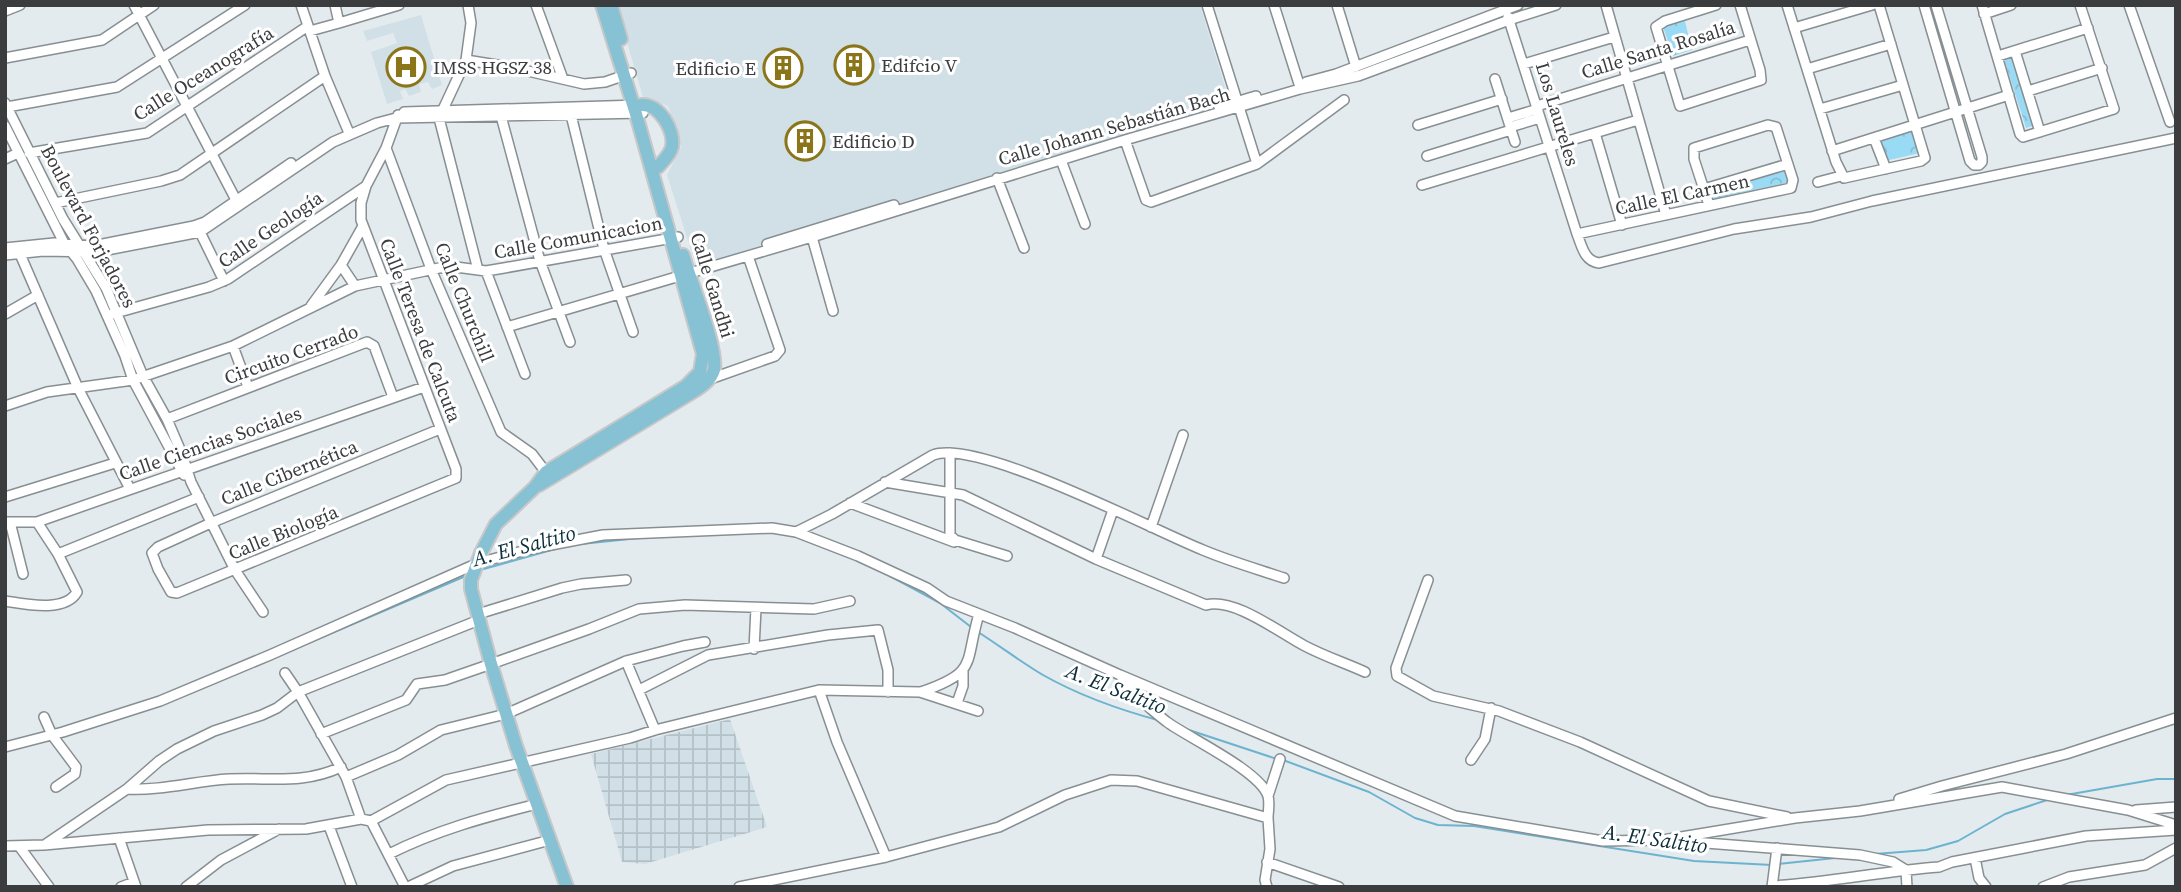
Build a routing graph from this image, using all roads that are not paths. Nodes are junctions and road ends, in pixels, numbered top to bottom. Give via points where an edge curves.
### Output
1 (20, 5) edge
2 (134, 5) edge
3 (154, 5) edge
4 (245, 5) edge
5 (301, 5) edge
6 (335, 5) edge
7 (399, 5) edge
8 (468, 5) edge
9 (536, 5) edge
10 (602, 5) edge
11 (611, 5) edge
12 (1207, 5) edge
13 (1274, 5) edge
14 (1337, 5) edge
15 (1518, 5) edge
16 (1556, 5) edge
17 (1606, 5) edge
18 (1716, 5) edge
19 (1740, 5) edge
20 (1787, 5) edge
21 (1872, 5) edge
22 (1879, 5) edge
23 (1924, 5) edge
24 (1936, 5) edge
25 (2080, 5) edge
26 (2129, 5) edge
27 (2006, 6) edge
28 (1505, 7) edge
29 (1983, 10) edge
30 (5, 11) edge
31 (140, 15) junction
32 (1509, 20) junction
33 (340, 23) junction
34 (2088, 27) junction
35 (1794, 28) junction
36 (309, 29) junction
37 (1614, 37) junction
38 (1750, 40) junction
39 (1891, 44) junction
40 (2015, 51) junction
41 (1998, 57) junction
42 (5, 58) edge
43 (162, 58) junction
44 (466, 60) junction
45 (1524, 64) junction
46 (1665, 64) junction
47 (1356, 67) junction
48 (2102, 68) junction
49 (1807, 69) junction
50 (628, 74) junction
51 (325, 76) junction
52 (1626, 76) junction
53 (563, 79) junction
54 (1495, 79) dead end
55 (1299, 84) junction
56 (1903, 85) junction
57 (2028, 92) junction
58 (2009, 95) junction
59 (1502, 99) junction
60 (1344, 100) dead end
61 (1238, 104) junction
62 (6, 105) edge
63 (187, 106) junction
64 (1967, 108) junction
65 (638, 109) junction
66 (1820, 110) junction
67 (1538, 111) junction
68 (1955, 112) junction
69 (397, 115) junction
70 (439, 115) junction
71 (571, 115) junction
72 (501, 116) junction
73 (1638, 120) junction
74 (2170, 122) dead end
75 (1418, 125) dead end
76 (1510, 125) junction
77 (5, 126) edge
78 (1916, 126) junction
79 (348, 131) junction
80 (2040, 132) junction
81 (1595, 133) junction
82 (1874, 138) junction
83 (2176, 138) edge
84 (1125, 140) junction
85 (1515, 142) dead end
86 (1549, 146) junction
87 (386, 148) junction
88 (1832, 151) junction
89 (18, 153) junction
90 (29, 153) junction
91 (212, 154) junction
92 (1427, 156) dead end
93 (5, 159) edge
94 (1061, 160) junction
95 (1257, 164) junction
96 (1788, 164) junction
97 (658, 166) junction
98 (1886, 169) junction
99 (1841, 176) junction
100 (997, 178) junction
101 (1818, 182) dead end
102 (1422, 185) dead end
103 (366, 186) junction
104 (1704, 189) junction
105 (236, 200) junction
106 (55, 203) junction
107 (1709, 205) junction
108 (1666, 215) junction
109 (1085, 224) dead end
110 (1622, 225) junction
111 (363, 226) junction
112 (200, 232) junction
113 (1577, 234) junction
114 (674, 237) junction
115 (813, 237) junction
116 (5, 247) edge
117 (68, 247) junction
118 (82, 248) junction
119 (1024, 248) dead end
120 (604, 249) junction
121 (20, 254) junction
122 (5, 255) edge
123 (748, 256) junction
124 (540, 261) junction
125 (341, 265) junction
126 (431, 269) junction
127 (482, 270) junction
128 (686, 273) junction
129 (383, 279) junction
130 (223, 281) junction
131 (355, 286) junction
132 (620, 292) junction
133 (38, 295) junction
134 (310, 307) junction
135 (833, 311) dead end
136 (559, 312) junction
137 (5, 314) edge
138 (112, 314) junction
139 (507, 327) junction
140 (633, 332) dead end
141 (570, 342) dead end
142 (233, 346) junction
143 (525, 374) dead end
144 (143, 376) junction
145 (710, 379) junction
146 (133, 380) junction
147 (248, 387) junction
148 (424, 387) junction
149 (78, 388) junction
150 (393, 397) junction
151 (5, 406) edge
152 (167, 419) junction
153 (440, 429) junction
154 (1183, 435) dead end
155 (950, 453) junction
156 (115, 463) junction
157 (185, 472) junction
158 (548, 476) junction
159 (450, 482) joint
160 (885, 482) junction
161 (130, 489) junction
162 (950, 492) junction
163 (5, 497) edge
164 (199, 497) junction
165 (850, 503) junction
166 (1113, 510) junction
167 (8, 522) edge
168 (37, 522) junction
169 (213, 522) junction
170 (1151, 527) junction
171 (796, 532) junction
172 (966, 546) dead end
173 (153, 551) joint
174 (58, 554) junction
175 (1007, 556) dead end
176 (1096, 559) junction
177 (478, 563) junction
178 (235, 570) junction
179 (23, 574) dead end
180 (1284, 578) dead end
181 (626, 580) dead end
182 (1428, 580) dead end
183 (5, 601) edge
184 (850, 601) dead end
185 (756, 608) junction
186 (263, 612) dead end
187 (979, 614) junction
188 (478, 617) junction
189 (705, 642) dead end
190 (754, 649) junction
191 (626, 661) junction
192 (491, 664) junction
193 (963, 671) junction
194 (1365, 672) dead end
195 (285, 673) dead end
196 (1120, 675) junction
197 (639, 690) junction
198 (819, 690) junction
199 (298, 692) junction
200 (887, 692) junction
201 (920, 692) junction
202 (957, 703) junction
203 (1491, 708) junction
204 (978, 710) dead end
205 (506, 714) junction
206 (44, 717) dead end
207 (2176, 718) edge
208 (655, 730) junction
209 (321, 734) junction
210 (52, 735) junction
211 (5, 747) edge
212 (1280, 759) dead end
213 (1471, 760) dead end
214 (522, 763) junction
215 (341, 767) junction
216 (346, 777) junction
217 (56, 786) dead end
218 (127, 789) junction
219 (1268, 796) junction
220 (537, 804) junction
221 (2176, 807) edge
222 (2128, 810) junction
223 (1860, 811) junction
224 (1268, 818) junction
225 (1795, 818) junction
226 (366, 820) junction
227 (329, 826) junction
228 (280, 828) junction
229 (2176, 828) edge
230 (120, 838) junction
231 (550, 840) junction
232 (1663, 840) junction
233 (44, 845) junction
234 (5, 846) edge
235 (19, 846) junction
236 (1777, 848) junction
237 (2176, 848) edge
238 (389, 854) junction
239 (887, 857) junction
240 (1975, 858) junction
241 (1267, 862) junction
242 (1906, 870) junction
243 (135, 884) edge
244 (1772, 886) edge
245 (49, 887) edge
246 (121, 887) edge
247 (186, 887) edge
248 (352, 887) edge
249 (406, 887) edge
250 (567, 887) edge
251 (739, 887) edge
252 (1267, 887) edge
253 (1339, 887) edge
254 (1907, 887) edge
255 (1986, 887) edge
256 (2043, 887) edge

1 - 30 street
2 - 31 street
3 - 31 street
4 - 43 street
5 - 36 street
6 - 33 street
7 - 33 street, Calle Oceanografía
8 - 44 street via 471,23
9 - 53 street
10 - 50 main road, Calle Gandhi
11 - 50 main road, Calle Gandhi
12 - 61 street
13 - 55 street
14 - 47 street
15 - 28 street, Calle Johann Sebastián Bach
16 - 32 street, Calle Johann Sebastián Bach
17 - 37 street
18 - 46 street via 1657,25
19 - 38 street
20 - 35 street
21 - 35 street
22 - 39 street
23 - 68 street
24 - 64 street
25 - 34 street
26 - 74 street
27 - 29 street
28 - 32 street, Los Laureles
28 - 47 street, Calle Johann Sebastián Bach
29 - 41 street
31 - 42 street via 102,40
31 - 43 street
32 - 45 street, Los Laureles
32 - 61 street, Calle Johann Sebastián Bach via 1358,76
33 - 36 street, Calle Oceanografía
34 - 40 street
34 - 48 street
35 - 49 street
36 - 51 street
36 - 63 street, Calle Oceanografía
37 - 45 street
37 - 52 street
38 - 46 street, Calle Santa Rosalía
38 - 46 street via 1760,80 1680,106
39 - 49 street
39 - 56 street
40 - 41 street
40 - 57 street
41 - 58 street
43 - 62 street via 117,87
43 - 63 street
44 - 53 street
44 - 70 street
45 - 67 street, Los Laureles
46 - 52 street, Calle Santa Rosalía
47 - 55 street, Calle Johann Sebastián Bach
48 - 57 street
48 - 80 street via 2114,109
49 - 66 street
50 - 53 street via 595,84
50 - 65 main road, Calle Gandhi
51 - 79 street
51 - 91 street
52 - 67 street, Calle Santa Rosalía
52 - 73 street
54 - 59 street
55 - 61 street, Calle Johann Sebastián Bach
56 - 66 street
56 - 78 street
57 - 80 street
58 - 64 street
58 - 80 street via 2022,136
59 - 75 street
59 - 76 street
60 - 95 street
61 - 84 street, Calle Johann Sebastián Bach
61 - 95 street
61 - 128 street, Calle Johann Sebastián Bach
62 - 90 street, Boulevard Forjadores
63 - 90 street, Calle Oceanografía via 147,133
63 - 91 street
64 - 68 street
64 - 68 street via 1982,157 1979,165 1970,161
65 - 70 street
65 - 71 street
65 - 97 main road, Calle Gandhi
65 - 97 main road via 653,107 661,112 671,139 671,150
65 - 114 main road, Calle Gandhi
66 - 88 street
67 - 76 street, Calle Santa Rosalía
67 - 86 street, Los Laureles
68 - 78 street
69 - 70 street
69 - 79 street via 377,117
69 - 87 street
70 - 72 street
70 - 127 street
71 - 72 street
71 - 120 street
72 - 124 street
73 - 81 street
73 - 108 street
76 - 85 street
76 - 92 street, Calle Santa Rosalía
77 - 89 street, Boulevard Forjadores
78 - 82 street
78 - 98 street via 1924,160
79 - 105 street via 329,137
79 - 112 street
81 - 86 street
81 - 110 street
82 - 88 street
82 - 98 street
83 - 113 street, Los Laureles via 1811,217 1734,229 1599,263 1587,258
84 - 94 street, Calle Johann Sebastián Bach
84 - 95 street via 1149,202
86 - 102 street
86 - 113 street, Los Laureles
87 - 103 street, Calle Geología
87 - 126 street, Calle Churchill
88 - 99 street
89 - 93 street
89 - 117 street, Boulevard Forjadores
90 - 106 street, Boulevard Forjadores
91 - 105 street
91 - 106 street via 171,179
94 - 100 street, Calle Johann Sebastián Bach
94 - 109 street
96 - 104 street
96 - 104 street via 1774,126 1722,138 1693,150
96 - 107 street, Calle El Carmen via 1793,186 1786,190
97 - 114 main road, Calle Gandhi
98 - 99 street
99 - 101 street
100 - 115 street, Calle Johann Sebastián Bach
100 - 119 street
103 - 111 street, Calle Teresa de Calcuta via 360,209
103 - 130 street, Calle Geología
104 - 107 street
105 - 118 street via 194,226
106 - 118 street, Boulevard Forjadores
107 - 108 street, Calle El Carmen
108 - 110 street, Calle El Carmen
110 - 113 street, Calle El Carmen
111 - 125 street
111 - 129 street, Calle Teresa de Calcuta
112 - 118 street via 109,250
112 - 130 street
114 - 120 street, Calle Comunicacion
114 - 128 main road, Calle Gandhi
115 - 123 street, Calle Johann Sebastián Bach
115 - 135 street
116 - 117 street
117 - 118 street
117 - 121 street
117 - 138 street, Boulevard Forjadores
118 - 138 street, Boulevard Forjadores via 97,270
120 - 124 street, Calle Comunicacion
120 - 132 street
121 - 122 street
121 - 133 street
123 - 128 street, Calle Johann Sebastián Bach
123 - 145 street via 780,350 775,356
124 - 127 street, Calle Comunicacion
124 - 136 street
125 - 131 street
125 - 134 street
126 - 127 street, Calle Comunicacion
126 - 129 street, Calle Comunicacion
126 - 158 street, Calle Churchill via 501,432 532,454
127 - 139 street
128 - 132 street
128 - 145 main road, Calle Gandhi via 712,348
128 - 158 main road, Calle Gandhi via 703,354 700,372
129 - 131 street, Calle Comunicacion
129 - 148 street, Calle Teresa de Calcuta
130 - 138 street, Calle Geología
131 - 134 street, Calle Comunicacion
132 - 136 street
132 - 140 street
133 - 137 street
133 - 149 street
134 - 142 street, Calle Comunicacion
136 - 139 street
136 - 141 street
138 - 144 street, Boulevard Forjadores
138 - 146 street, Boulevard Forjadores
139 - 143 street
142 - 144 street, Calle Comunicacion
142 - 147 street
144 - 146 street, Calle Comunicacion
144 - 152 street, Boulevard Forjadores
145 - 158 main road, Calle Gandhi
146 - 149 street, Calle Comunicacion
146 - 157 street, Boulevard Forjadores
147 - 150 street, Circuito Cerrado via 370,342
147 - 152 street, Circuito Cerrado
148 - 150 street, Calle Ciencias Sociales
148 - 153 street, Calle Teresa de Calcuta
149 - 151 street, Calle Comunicacion via 47,392
149 - 156 street
150 - 157 street, Calle Ciencias Sociales
152 - 157 street, Boulevard Forjadores
153 - 159 street, Calle Teresa de Calcuta via 457,473
153 - 169 street, Calle Cibernética
154 - 170 street
155 - 160 street via 933,455
155 - 162 street
155 - 166 street via 1012,468
156 - 161 street
156 - 163 street
157 - 161 street, Calle Ciencias Sociales
157 - 164 street, Boulevard Forjadores
158 - 177 main road, Calle Gandhi via 496,524
159 - 178 street, Calle Biología
160 - 162 street
160 - 165 street
161 - 168 street, Calle Ciencias Sociales
162 - 175 street via 950,535 955,541
162 - 176 street
164 - 169 street, Boulevard Forjadores
164 - 174 street
165 - 171 street
165 - 172 street
166 - 170 street
166 - 176 street
167 - 168 street, Calle Ciencias Sociales
167 - 179 street
168 - 174 street
169 - 173 street, Calle Cibernética
169 - 178 street, Boulevard Forjadores
170 - 180 street
171 - 177 street via 749,528 603,535
171 - 187 street via 905,577
173 - 178 street, Calle Biología via 174,594
174 - 183 street via 76,589 72,600 46,605
176 - 194 street via 1206,605 1216,602 1247,613 1307,648
177 - 188 main road, Calle Gandhi via 471,589
177 - 210 street via 160,701
178 - 186 street, Boulevard Forjadores
181 - 188 street via 572,586
182 - 203 street via 1395,672 1433,695
184 - 185 street via 819,608
185 - 190 street
185 - 192 street via 685,605 639,609
187 - 193 street
187 - 196 street
188 - 192 main road, Calle Gandhi
188 - 199 street
189 - 191 street
190 - 197 street via 708,655
190 - 200 street via 878,630 888,670
191 - 197 street
191 - 205 street
192 - 205 main road, Calle Gandhi
192 - 209 street via 416,685 405,700
193 - 201 street
193 - 202 street
195 - 199 street
196 - 219 street via 1134,696 1233,762
196 - 232 street via 1455,816 1603,841
197 - 208 street
198 - 200 street
198 - 208 street
198 - 239 street
199 - 209 street
199 - 218 street via 277,708 177,749
200 - 201 street
201 - 202 street
202 - 204 street
203 - 213 street via 1485,739
203 - 225 street via 1580,742 1709,801
205 - 214 main road, Calle Gandhi
205 - 216 street via 441,730
206 - 210 street
207 - 223 street
208 - 214 street
209 - 215 street
210 - 211 street
210 - 217 street via 76,766 71,778
212 - 219 street
214 - 220 main road, Calle Gandhi
214 - 226 street via 440,782
215 - 216 street
215 - 218 street via 304,779 229,779
216 - 226 street
218 - 233 street
219 - 224 street
220 - 231 main road, Calle Gandhi
220 - 238 street via 459,824
221 - 222 street
222 - 223 street via 2002,787
222 - 229 street
223 - 225 street
224 - 239 street via 1118,779 1065,794 999,827
224 - 241 street
225 - 232 street
226 - 227 street
226 - 238 street via 378,831
227 - 228 street
227 - 248 street
228 - 230 street
228 - 247 street via 221,860
229 - 240 street via 2086,836
230 - 233 street
230 - 243 street
231 - 249 street via 453,866
231 - 250 main road, Calle Gandhi
232 - 236 street
233 - 235 street
234 - 235 street
235 - 245 street
236 - 242 street via 1860,855 1893,862
236 - 244 street
237 - 256 street via 2145,864
238 - 249 street
239 - 251 street
240 - 242 street
240 - 255 street
241 - 252 street
241 - 253 street
242 - 244 street
242 - 254 street
243 - 246 street

